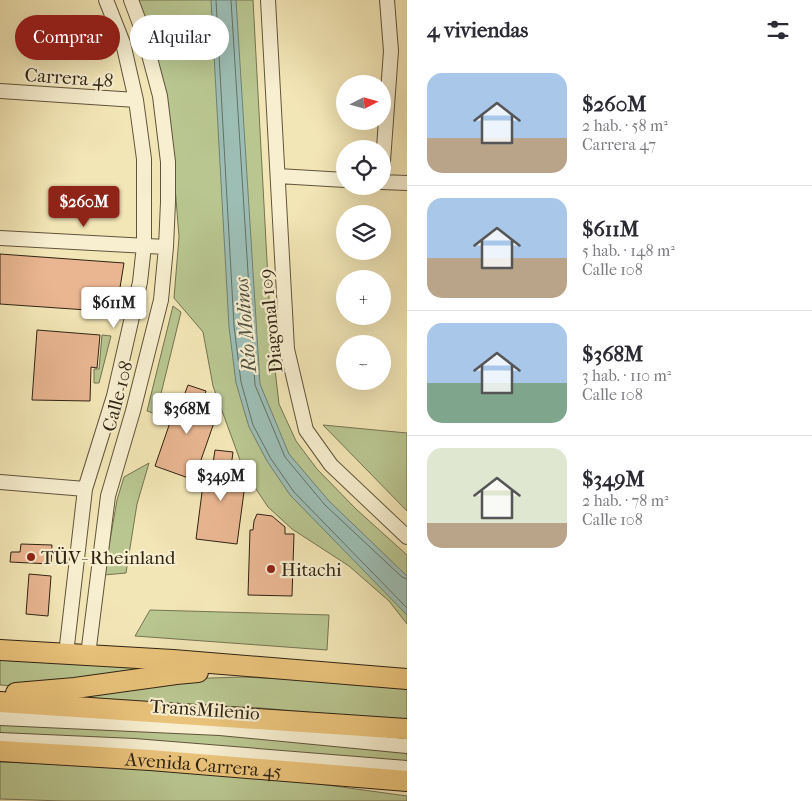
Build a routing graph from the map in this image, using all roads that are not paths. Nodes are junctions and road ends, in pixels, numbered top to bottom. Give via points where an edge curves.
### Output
1 (106, 0) edge
2 (131, 0) edge
3 (268, 0) edge
4 (387, 0) edge
5 (0, 91) edge
6 (136, 100) junction
7 (384, 140) edge
8 (278, 176) junction
9 (336, 179) edge
10 (391, 183) edge
11 (407, 184) edge
12 (0, 238) edge
13 (144, 246) junction
14 (166, 247) junction
15 (0, 482) edge
16 (85, 489) junction
17 (407, 537) edge
18 (0, 650) edge
19 (66, 654) junction
20 (88, 655) junction
21 (262, 667) junction
22 (407, 679) edge
23 (0, 695) edge
24 (0, 702) edge
25 (0, 718) edge
26 (407, 729) edge
27 (0, 740) edge
28 (407, 746) edge
29 (0, 751) edge
30 (407, 768) edge
31 (407, 781) edge

1 - 6 street, Calle 108 via 123,42
2 - 14 street, Calle 108 via 160,96 168,162
3 - 8 street, Diagonal 109
4 - 7 street via 391,51
5 - 6 street, Carrera 48
6 - 13 street, Calle 108 via 144,159
8 - 9 street
8 - 17 street, Diagonal 109 via 287,349 306,430 332,465
10 - 11 street
12 - 13 street
13 - 14 street
13 - 16 street, Calle 108 via 140,282 114,396
14 - 20 street, Calle 108 via 161,300 108,496
15 - 16 street
16 - 19 street, Calle 108
18 - 19 highway
19 - 20 highway
20 - 21 highway
21 - 22 highway
21 - 23 highway
24 - 26 highway
25 - 28 street, TransMilenio via 220,728
27 - 30 street via 134,746
29 - 31 highway, Avenida Carrera 45

